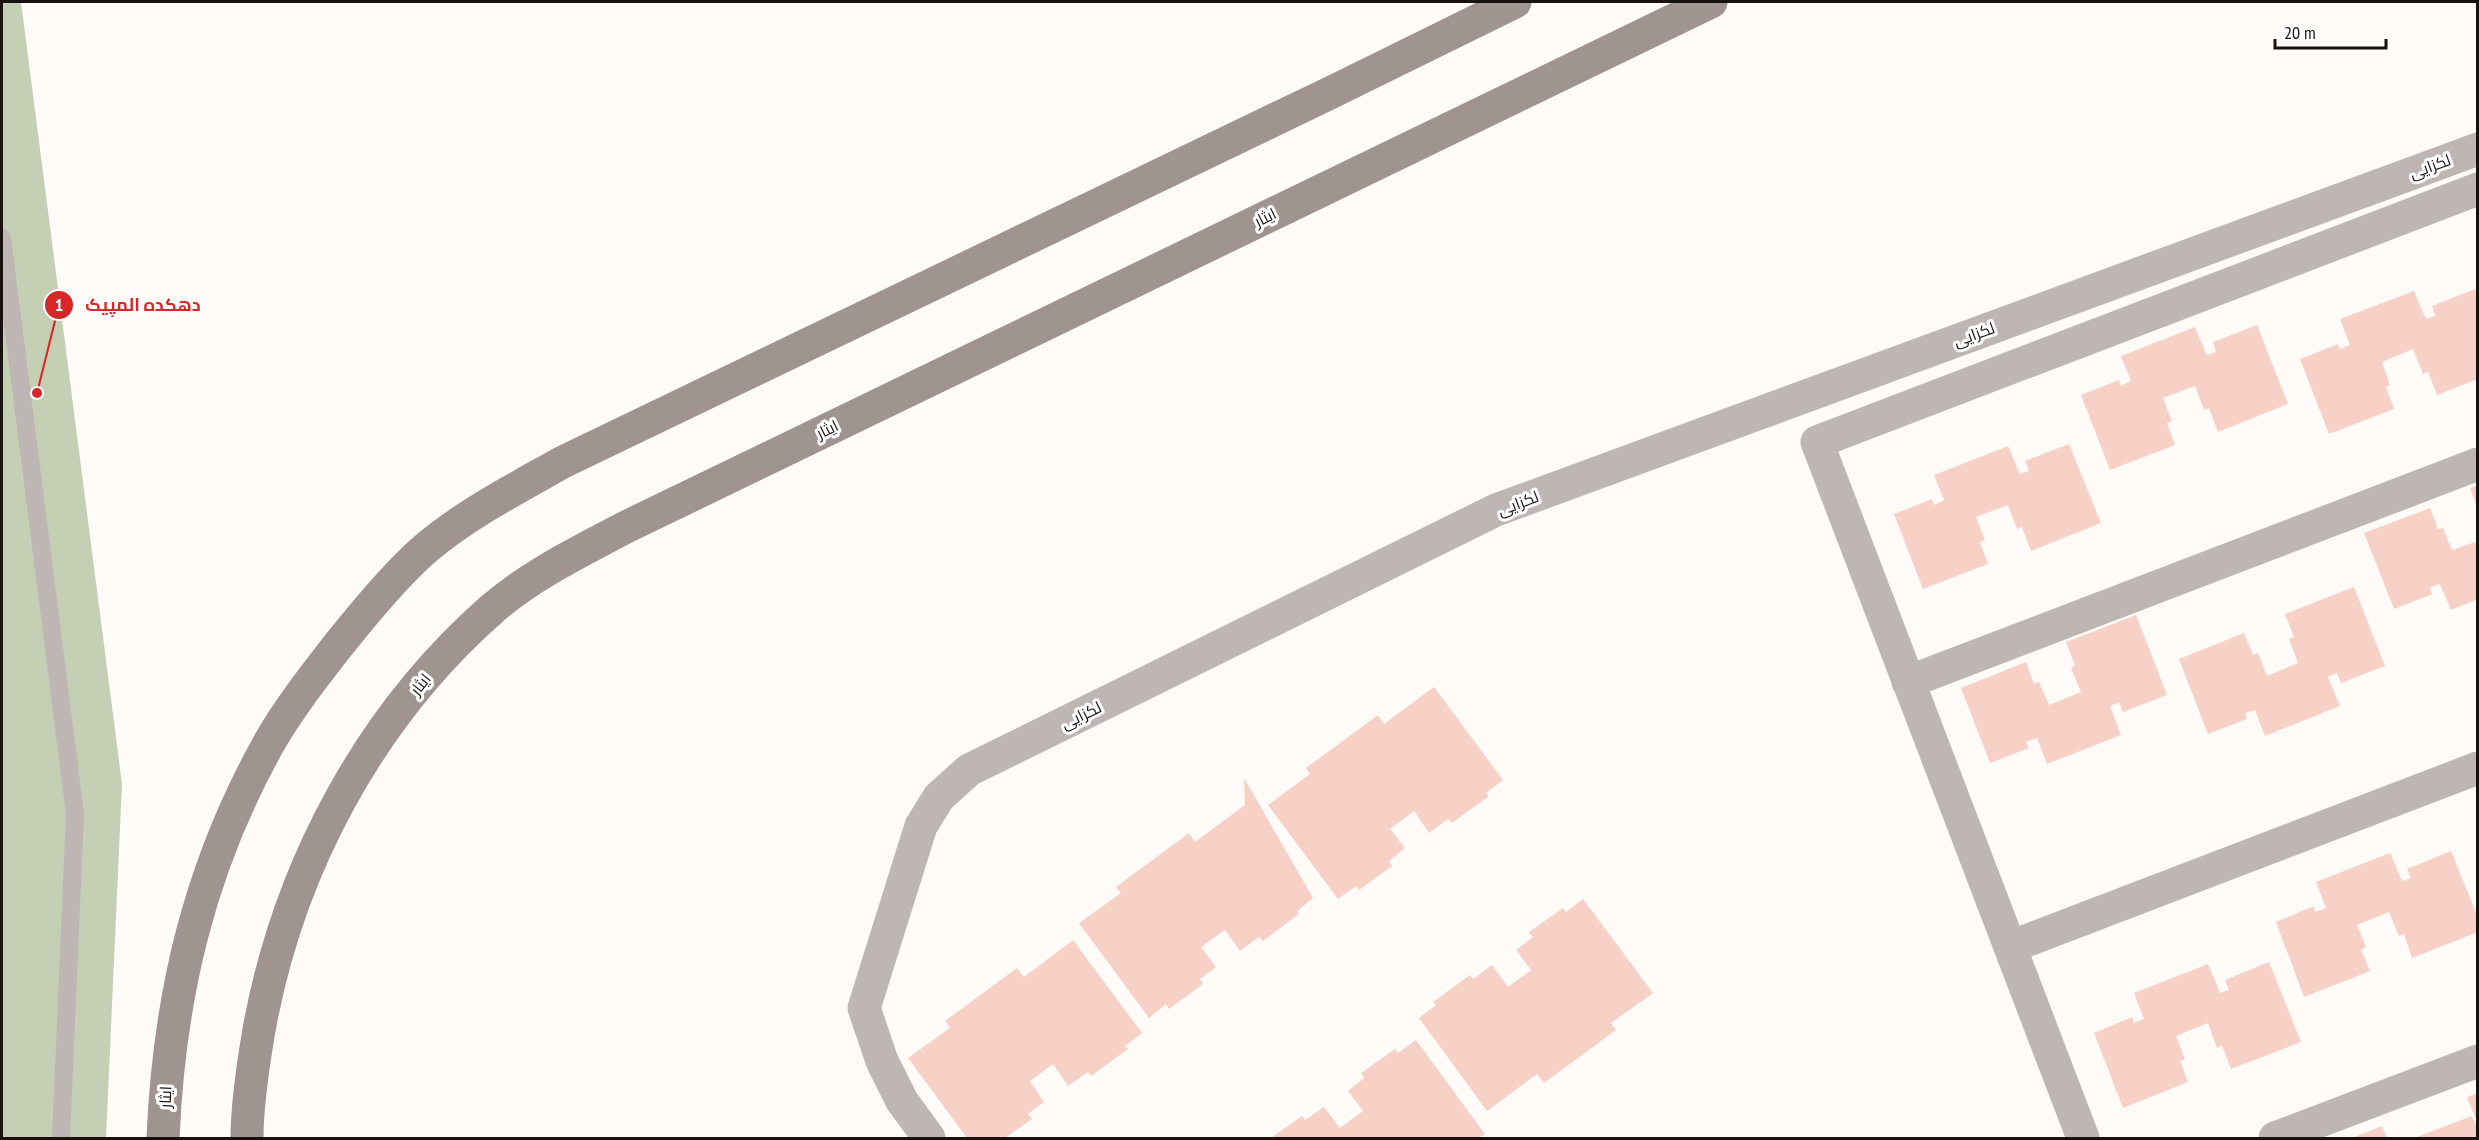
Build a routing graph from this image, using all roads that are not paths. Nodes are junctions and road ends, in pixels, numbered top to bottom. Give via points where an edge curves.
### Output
1 (1515, 2) edge
2 (1711, 2) edge
3 (2478, 149) edge
4 (2478, 189) edge
5 (2, 238) edge
6 (5, 295) edge
7 (8, 345) edge
8 (2478, 464) edge
9 (1908, 682) junction
10 (2478, 768) edge
11 (2010, 947) junction
12 (2478, 1061) edge
13 (62, 1138) edge
14 (163, 1138) edge
15 (247, 1138) edge
16 (929, 1138) edge
17 (2083, 1138) edge
18 (2275, 1138) edge

1 - 14 street, ایثار via 563,462 488,505 425,549 363,614 314,676 270,742 232,817 201,897 180,978 166,1075
2 - 15 street, ایثار via 624,528 553,566 494,608 438,662 386,725 343,792 312,857 286,921 267,986 253,1062
3 - 16 street, لکزایی via 1496,510 969,770 939,797 921,826 864,1008 882,1061 902,1101
4 - 9 street via 1817,442
5 - 6 lane
6 - 7 lane
7 - 13 lane via 75,814
8 - 9 street
9 - 11 street
10 - 11 street
11 - 17 street
12 - 18 street

